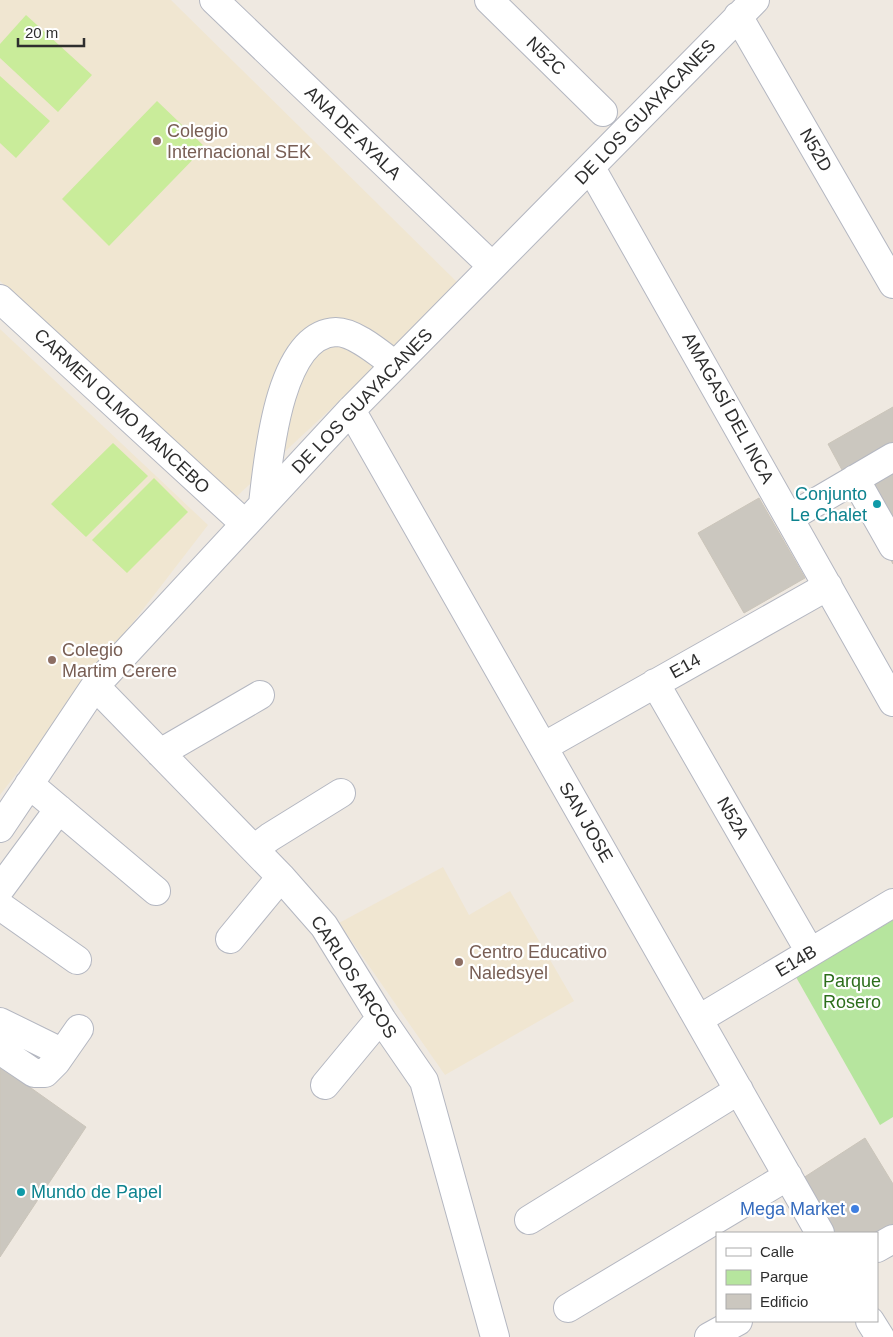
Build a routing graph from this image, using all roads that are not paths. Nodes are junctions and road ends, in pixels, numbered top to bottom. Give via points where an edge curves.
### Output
1 (214, 0) edge
2 (488, 0) edge
3 (747, 8) edge
4 (603, 112) dead end
5 (591, 168) junction
6 (492, 266) junction
7 (893, 284) edge
8 (0, 299) edge
9 (395, 365) junction
10 (351, 410) junction
11 (893, 457) edge
12 (855, 479) junction
13 (264, 504) junction
14 (789, 518) junction
15 (245, 524) junction
16 (893, 546) edge
17 (828, 586) junction
18 (655, 683) junction
19 (95, 686) junction
20 (260, 695) dead end
21 (893, 702) edge
22 (543, 747) junction
23 (160, 753) junction
24 (29, 784) junction
25 (341, 793) dead end
26 (59, 809) junction
27 (0, 828) edge
28 (254, 849) junction
29 (281, 876) junction
30 (0, 889) edge
31 (156, 891) dead end
32 (893, 903) edge
33 (0, 906) edge
34 (230, 939) dead end
35 (810, 952) junction
36 (77, 960) dead end
37 (698, 1019) junction
38 (382, 1020) junction
39 (0, 1022) edge
40 (79, 1029) dead end
41 (51, 1047) dead end
42 (0, 1050) edge
43 (325, 1085) dead end
44 (739, 1090) junction
45 (788, 1176) junction
46 (529, 1220) dead end
47 (819, 1232) edge
48 (893, 1239) edge
49 (878, 1247) edge
50 (568, 1308) dead end
51 (736, 1322) edge
52 (871, 1322) edge
53 (495, 1337) edge
54 (709, 1337) edge
55 (880, 1337) edge

1 - 6 street, ANA DE AYALA
2 - 4 street, N52C
3 - 5 street, DE LOS GUAYACANES
3 - 7 street, N52D
5 - 6 street, DE LOS GUAYACANES
5 - 14 street, AMAGASÍ DEL INCA
6 - 9 street, DE LOS GUAYACANES
8 - 15 street, CARMEN OLMO MANCEBO
9 - 10 street, DE LOS GUAYACANES
9 - 13 street via 364,343 336,332 320,336 301,352 292,368 270,441
10 - 13 street, DE LOS GUAYACANES
10 - 22 street, SAN JOSE
11 - 12 street
12 - 14 street
12 - 16 street
13 - 15 street, DE LOS GUAYACANES
14 - 17 street, AMAGASÍ DEL INCA
15 - 19 street, DE LOS GUAYACANES
17 - 18 street, E14
17 - 21 street, AMAGASÍ DEL INCA
18 - 22 street, E14
18 - 35 street, N52A
19 - 23 street, CARLOS ARCOS
19 - 24 street, DE LOS GUAYACANES
20 - 23 street
22 - 37 street, SAN JOSE
23 - 28 street, CARLOS ARCOS
24 - 26 street
24 - 27 street, DE LOS GUAYACANES
25 - 28 street
26 - 30 street
26 - 31 street
28 - 29 street, CARLOS ARCOS
29 - 34 street
29 - 38 street, CARLOS ARCOS via 324,926
32 - 35 street, E14B
33 - 36 street
35 - 37 street, E14B
37 - 44 street, SAN JOSE
38 - 43 street
38 - 53 street, CARLOS ARCOS via 424,1081
39 - 41 street
40 - 42 street via 45,1073 34,1073
44 - 45 street, SAN JOSE
44 - 46 street
45 - 47 street, SAN JOSE
45 - 50 street
48 - 49 street
51 - 54 street
52 - 55 street

